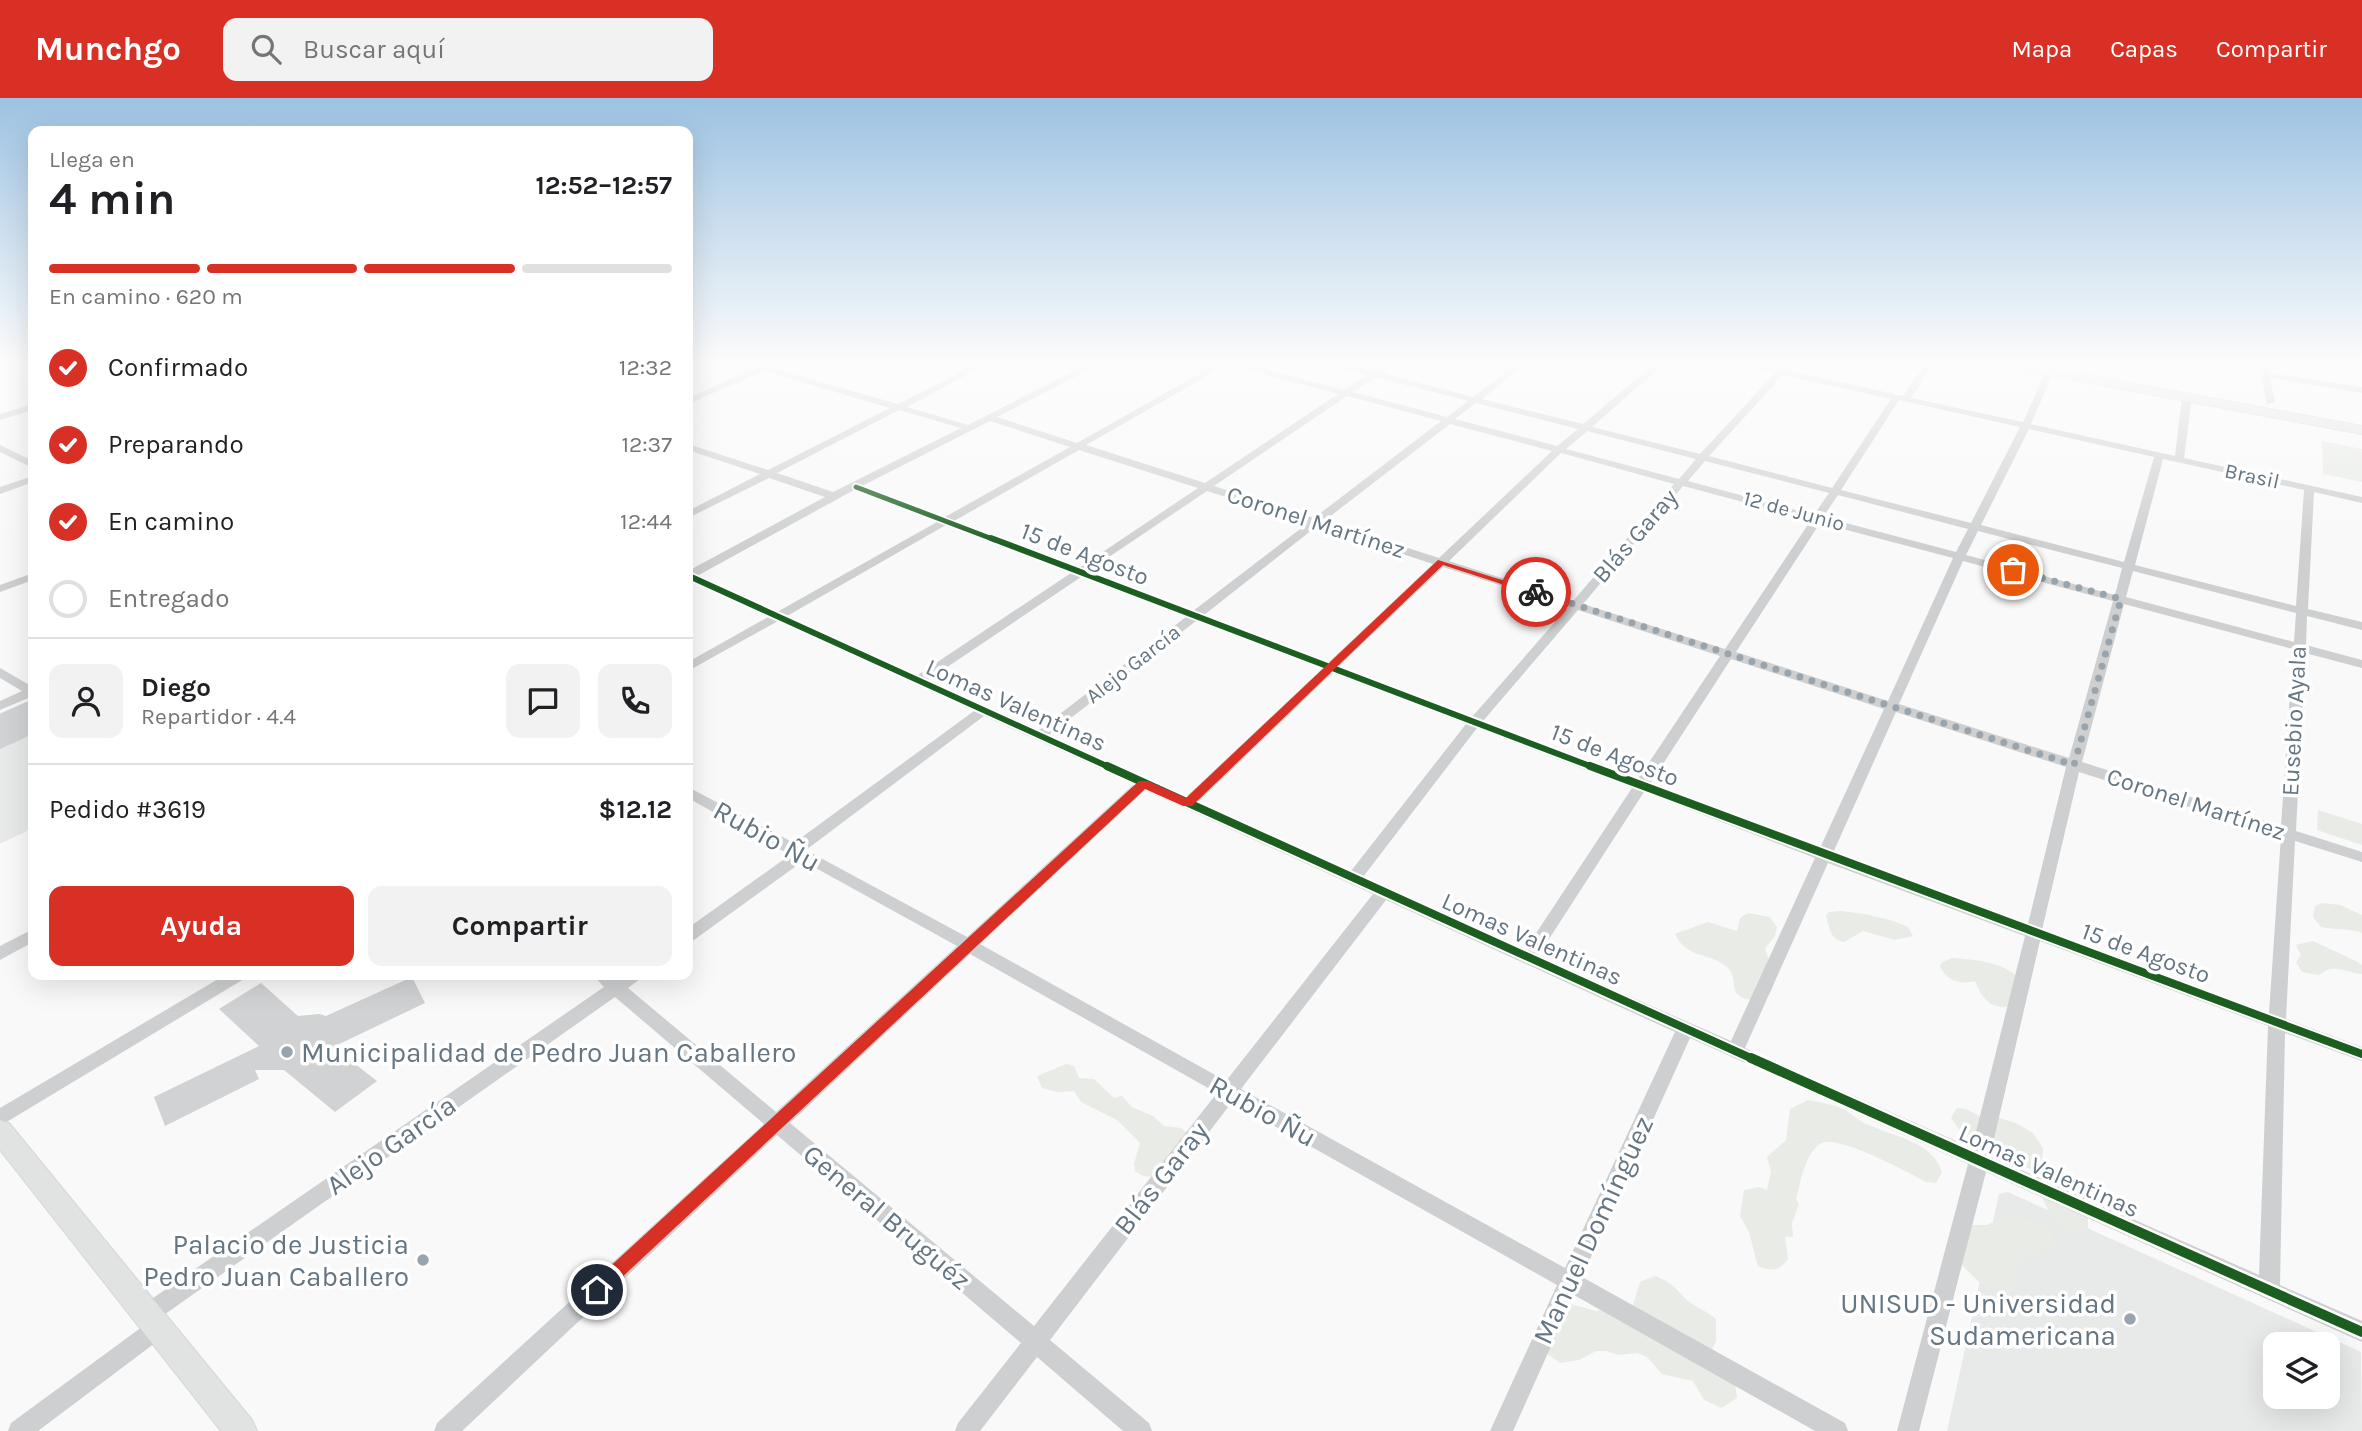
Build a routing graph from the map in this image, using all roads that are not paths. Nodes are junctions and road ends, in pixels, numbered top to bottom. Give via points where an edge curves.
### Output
1 (868, 423) edge
2 (953, 423) edge
3 (980, 423) edge
4 (1007, 423) edge
5 (1119, 423) edge
6 (1301, 423) edge
7 (1447, 423) edge
8 (1463, 423) edge
9 (1575, 423) edge
10 (1589, 423) edge
11 (1733, 423) edge
12 (1882, 423) edge
13 (2018, 423) edge
14 (2184, 423) edge
15 (2326, 423) edge
16 (2026, 425) junction
17 (1586, 426) junction
18 (970, 428) junction
19 (2362, 430) edge
20 (1079, 446) junction
21 (0, 447) edge
22 (693, 449) edge
23 (1560, 449) junction
24 (2159, 456) junction
25 (1703, 457) junction
26 (2179, 460) junction
27 (28, 462) edge
28 (768, 474) junction
29 (28, 481) edge
30 (1682, 482) junction
31 (856, 487) junction
32 (1207, 487) junction
33 (2309, 488) junction
34 (1833, 490) junction
35 (0, 491) edge
36 (834, 496) junction
37 (2362, 500) edge
38 (693, 512) edge
39 (1816, 517) junction
40 (947, 522) junction
41 (1317, 522) junction
42 (1974, 526) junction
43 (1960, 556) junction
44 (1442, 562) junction
45 (2130, 566) junction
46 (1077, 572) junction
47 (693, 573) edge
48 (28, 578) edge
49 (693, 578) edge
50 (0, 589) edge
51 (2121, 599) junction
52 (1576, 605) junction
53 (2300, 610) junction
54 (777, 617) junction
55 (1195, 617) junction
56 (2362, 626) edge
57 (2297, 646) junction
58 (1727, 654) junction
59 (693, 664) edge
60 (2362, 664) edge
61 (1331, 668) junction
62 (0, 672) edge
63 (918, 681) junction
64 (28, 689) edge
65 (28, 693) edge
66 (0, 706) edge
67 (1891, 707) junction
68 (982, 711) junction
69 (1475, 722) junction
70 (1039, 736) junction
71 (2074, 765) junction
72 (1143, 784) junction
73 (1640, 785) junction
74 (693, 795) edge
75 (1187, 804) junction
76 (2288, 833) junction
77 (797, 853) junction
78 (1823, 855) junction
79 (2362, 856) edge
80 (1353, 879) junction
81 (1383, 892) junction
82 (693, 932) edge
83 (2035, 932) junction
84 (28, 938) edge
85 (968, 945) junction
86 (0, 954) edge
87 (1528, 958) junction
88 (230, 980) edge
89 (608, 981) edge
90 (2277, 1021) junction
91 (1685, 1029) junction
92 (1735, 1051) junction
93 (2362, 1054) edge
94 (1228, 1092) junction
95 (0, 1118) edge
96 (775, 1124) junction
97 (0, 1131) edge
98 (1979, 1160) junction
99 (1569, 1282) junction
100 (2269, 1290) junction
101 (153, 1321) junction
102 (2362, 1332) edge
103 (1035, 1340) junction
104 (19, 1431) edge
105 (241, 1431) edge
106 (446, 1431) edge
107 (966, 1431) edge
108 (1141, 1431) edge
109 (1501, 1431) edge
110 (1837, 1431) edge
111 (1908, 1431) edge

1 - 28 street
2 - 18 street
3 - 18 street
4 - 20 street, Coronel Martínez
5 - 20 street
6 - 32 street
7 - 41 street, Alejo García
8 - 23 street, 12 de Junio
9 - 17 street, 12 de Junio
10 - 17 street
11 - 25 street, Blás Garay
12 - 34 street
13 - 16 street, Brasil
14 - 26 street
15 - 19 main road
16 - 24 street, Brasil
16 - 42 street
17 - 23 street
17 - 25 street, 12 de Junio
18 - 31 street
20 - 32 street, Coronel Martínez
20 - 40 street
21 - 27 street
22 - 28 street
23 - 30 street, 12 de Junio
23 - 44 street
24 - 26 street, Brasil
24 - 45 street
25 - 30 street, Blás Garay
25 - 34 street, 12 de Junio
26 - 33 street, Brasil
28 - 36 street
28 - 38 street
29 - 35 street
30 - 39 street, 12 de Junio
30 - 52 street, Blás Garay
31 - 36 street
31 - 40 street, 15 de Agosto
32 - 41 street, Coronel Martínez
32 - 46 street
33 - 37 street, Brasil
33 - 53 street, Eusebio Ayala
34 - 39 street
34 - 42 street, 12 de Junio
36 - 47 street
39 - 43 street, 12 de Junio
39 - 58 street
40 - 46 street, 15 de Agosto
40 - 54 street
41 - 44 street, Coronel Martínez
41 - 55 street, Alejo García
42 - 43 street
42 - 45 street, 12 de Junio
43 - 51 street, 12 de Junio
43 - 67 street
44 - 52 street, Coronel Martínez
44 - 61 street
45 - 51 street
45 - 53 street, 12 de Junio
46 - 55 street, 15 de Agosto
46 - 63 street
48 - 50 street
49 - 54 street, Lomas Valentinas
51 - 57 street, 12 de Junio
51 - 71 street
52 - 58 street, Coronel Martínez
52 - 69 street, Blás Garay
53 - 56 street, 12 de Junio
53 - 57 street, Eusebio Ayala
54 - 59 street
54 - 63 street, Lomas Valentinas
55 - 61 street, 15 de Agosto
55 - 70 street, Alejo García
57 - 60 street, 12 de Junio
57 - 76 street, Eusebio Ayala
58 - 67 street, Coronel Martínez
58 - 73 street
61 - 69 street, 15 de Agosto
61 - 75 street
62 - 64 street
63 - 68 street, Lomas Valentinas
65 - 66 street
67 - 71 street, Coronel Martínez
67 - 78 street
68 - 70 street, Lomas Valentinas
68 - 77 street
69 - 73 street, 15 de Agosto
69 - 80 street, Blás Garay
70 - 72 street, Lomas Valentinas
71 - 76 street, Coronel Martínez
71 - 83 street
72 - 75 street, Lomas Valentinas
72 - 85 street
73 - 78 street, 15 de Agosto
73 - 87 street
74 - 77 street, Rubio Ñu
75 - 80 street, Lomas Valentinas
76 - 79 street, Coronel Martínez
76 - 90 street, Eusebio Ayala
77 - 82 street
77 - 85 street, Rubio Ñu
78 - 83 street, 15 de Agosto
78 - 92 street
80 - 81 street, Lomas Valentinas
81 - 87 street, Lomas Valentinas
81 - 94 street, Blás Garay
83 - 90 street, 15 de Agosto
83 - 98 street
84 - 86 street
85 - 94 street, Rubio Ñu
85 - 96 street
87 - 91 street, Lomas Valentinas
88 - 95 street
89 - 96 street, General Bruguéz
89 - 101 street, Alejo García
90 - 93 street, 15 de Agosto
90 - 100 street, Eusebio Ayala
91 - 92 street, Lomas Valentinas
91 - 99 street, Manuel Domínguez
92 - 98 street, Lomas Valentinas
94 - 99 street, Rubio Ñu
94 - 103 street, Blás Garay
96 - 103 street, General Bruguéz
96 - 106 street
97 - 101 main road
98 - 100 street, Lomas Valentinas
98 - 111 street
99 - 109 street, Manuel Domínguez
99 - 110 street, Rubio Ñu
100 - 102 street, Lomas Valentinas
101 - 104 street, Alejo García
101 - 105 main road
103 - 107 street, Blás Garay
103 - 108 street, General Bruguéz

